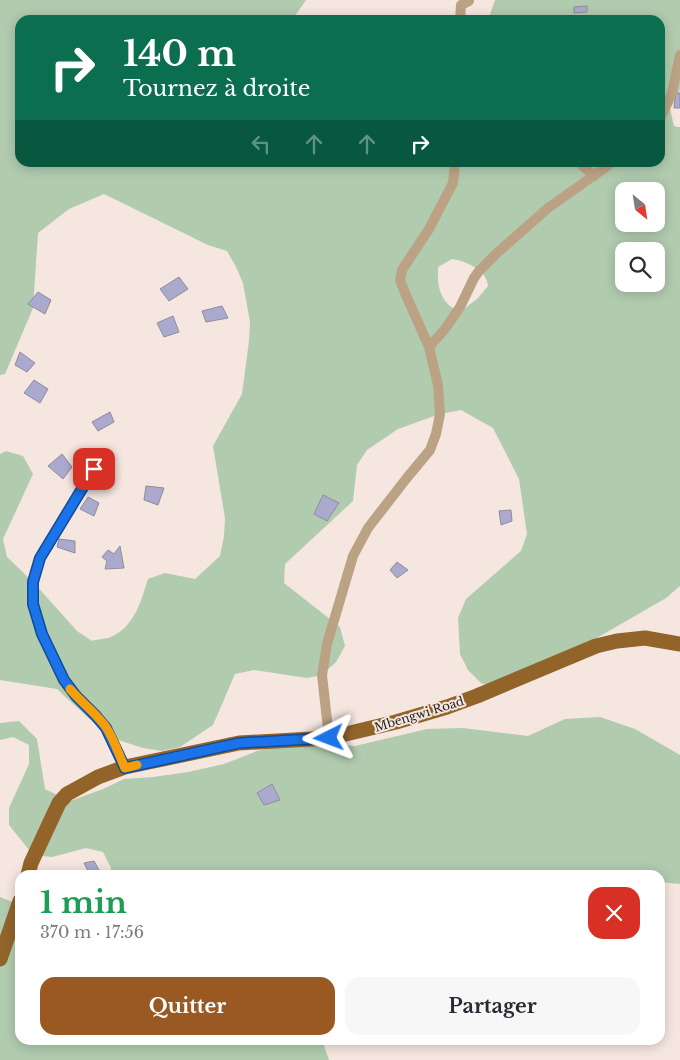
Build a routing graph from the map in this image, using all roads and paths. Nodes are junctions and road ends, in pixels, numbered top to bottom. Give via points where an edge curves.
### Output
1 (469, 1) edge
2 (460, 15) edge
3 (680, 54) edge
4 (665, 108) edge
5 (455, 167) edge
6 (584, 167) edge
7 (606, 167) edge
8 (594, 176) junction
9 (429, 346) junction
10 (103, 454) dead end
11 (680, 644) edge
12 (329, 738) junction
13 (125, 768) junction
14 (29, 870) edge
15 (15, 916) edge
16 (0, 959) edge

1 - 2 street via 461,5
3 - 4 street via 672,93
5 - 9 street via 453,183 429,229 402,270 400,280
6 - 8 street
7 - 8 street
8 - 9 street via 548,208 479,271 460,307
9 - 12 street via 438,385 440,414 436,434 430,450 368,528 353,556 327,644 322,675
10 - 13 street via 40,558 33,582 33,604 42,634 64,680 106,728
11 - 12 main road, Mbengwi Road via 645,638 596,646 447,707
12 - 13 main road, Mbengwi Road via 239,743
13 - 14 main road, Mbengwi Road via 98,777 67,794 59,803
15 - 16 main road

